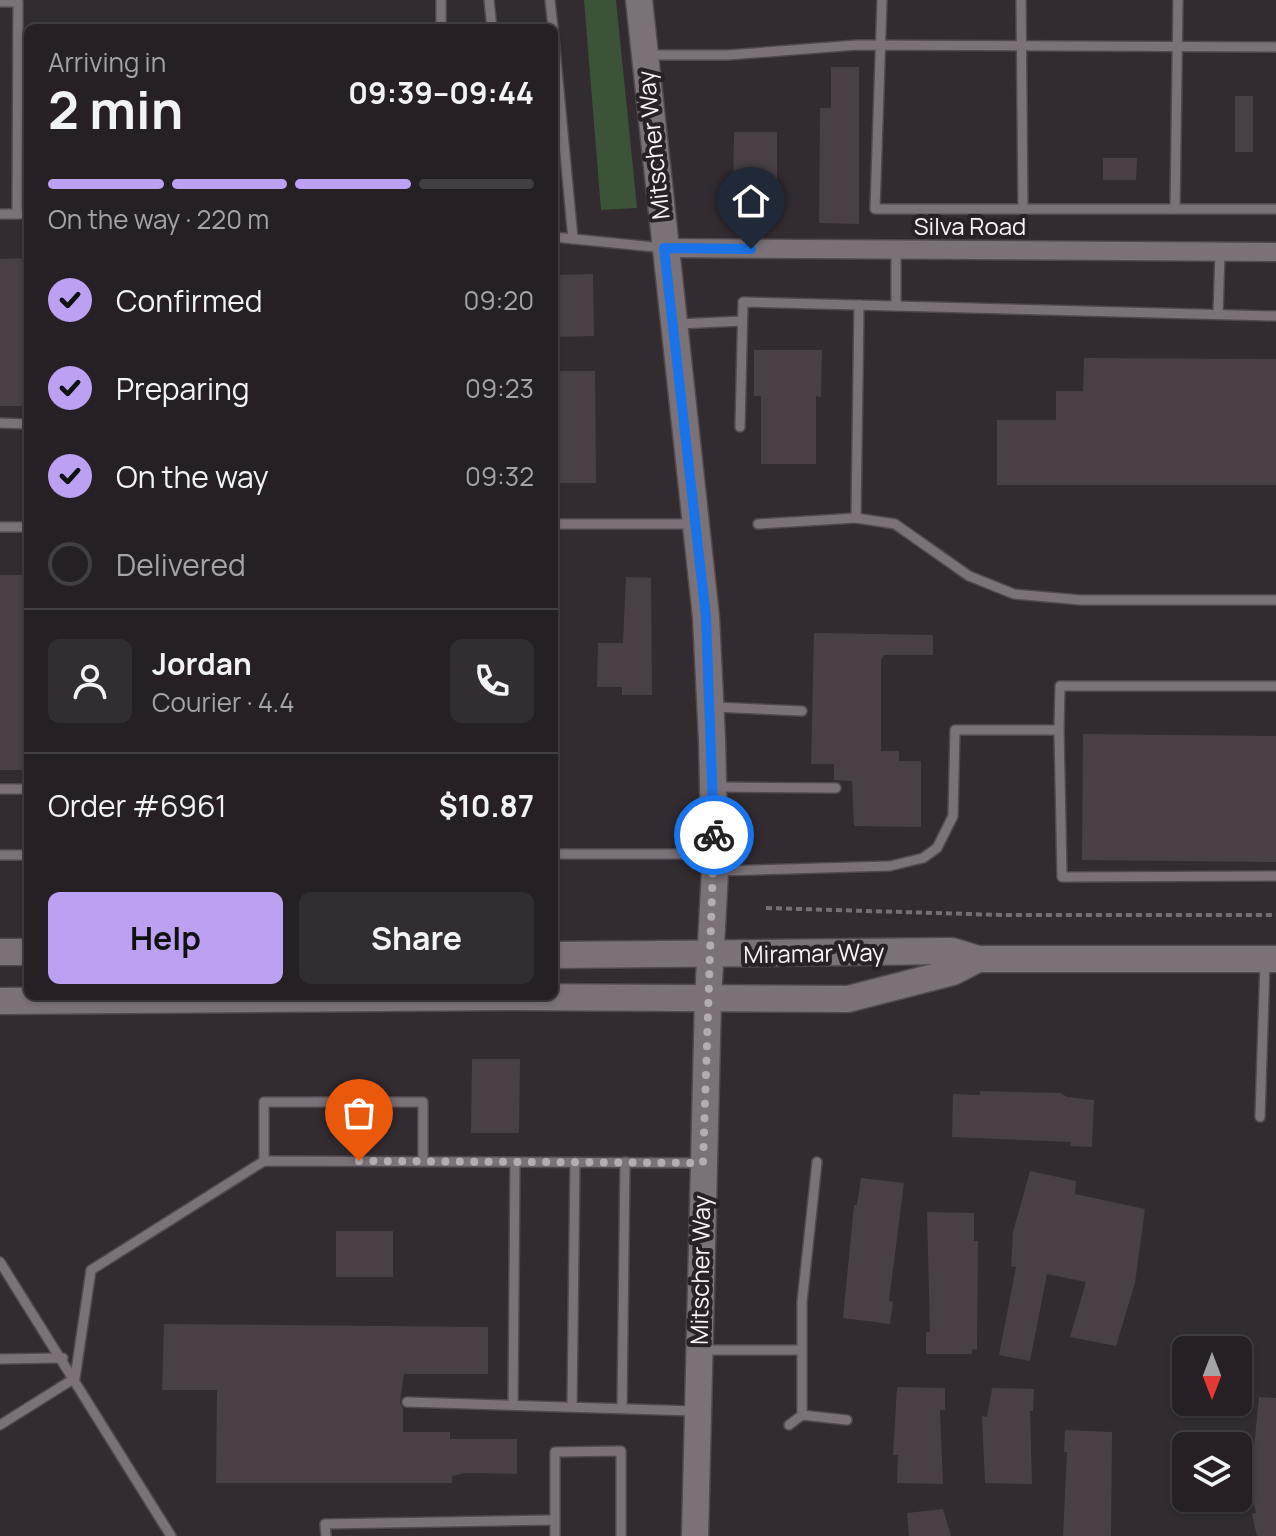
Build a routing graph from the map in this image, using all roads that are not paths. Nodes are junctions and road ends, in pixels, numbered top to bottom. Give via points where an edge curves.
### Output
1 (441, 0) edge
2 (489, 0) edge
3 (550, 0) edge
4 (639, 0) edge
5 (882, 0) edge
6 (1021, 0) edge
7 (1178, 0) edge
8 (21, 1) edge
9 (0, 2) edge
10 (441, 24) edge
11 (492, 24) edge
12 (553, 24) edge
13 (882, 46) junction
14 (1022, 46) junction
15 (1276, 47) edge
16 (1178, 48) junction
17 (645, 55) junction
18 (558, 80) edge
19 (1023, 209) junction
20 (1175, 209) junction
21 (1276, 209) edge
22 (0, 214) edge
23 (22, 214) edge
24 (558, 237) edge
25 (573, 239) junction
26 (664, 248) junction
27 (896, 251) junction
28 (1220, 252) junction
29 (1276, 252) edge
30 (859, 305) junction
31 (896, 306) junction
32 (1218, 314) junction
33 (1276, 316) edge
34 (742, 321) junction
35 (673, 324) junction
36 (0, 423) edge
37 (24, 424) edge
38 (740, 427) dead end
39 (856, 518) junction
40 (558, 524) edge
41 (694, 524) junction
42 (758, 524) dead end
43 (0, 527) edge
44 (24, 527) edge
45 (1276, 600) edge
46 (1276, 686) edge
47 (710, 707) junction
48 (802, 711) dead end
49 (1059, 730) junction
50 (713, 787) junction
51 (836, 788) dead end
52 (0, 789) edge
53 (24, 789) edge
54 (558, 854) edge
55 (0, 855) edge
56 (24, 855) edge
57 (715, 862) junction
58 (1276, 876) edge
59 (0, 952) edge
60 (24, 952) edge
61 (558, 955) edge
62 (711, 955) junction
63 (978, 959) junction
64 (1271, 959) edge
65 (558, 998) edge
66 (708, 999) junction
67 (127, 1000) edge
68 (0, 1001) edge
69 (1276, 1061) edge
70 (1262, 1062) junction
71 (1260, 1117) dead end
72 (264, 1161) junction
73 (423, 1161) junction
74 (515, 1162) junction
75 (575, 1162) junction
76 (625, 1162) junction
77 (817, 1162) dead end
78 (703, 1163) junction
79 (0, 1262) edge
80 (700, 1350) junction
81 (799, 1350) junction
82 (63, 1358) junction
83 (0, 1359) edge
84 (75, 1378) junction
85 (407, 1402) dead end
86 (513, 1405) junction
87 (572, 1407) junction
88 (622, 1408) junction
89 (698, 1411) junction
90 (802, 1415) junction
91 (847, 1420) dead end
92 (0, 1425) edge
93 (789, 1425) dead end
94 (555, 1520) junction
95 (171, 1536) edge
96 (326, 1536) edge
97 (555, 1536) edge
98 (621, 1536) edge
99 (695, 1536) edge

1 - 10 lane
2 - 11 lane
3 - 12 lane
4 - 17 street, Mitscher Way
5 - 13 lane
6 - 14 lane
7 - 16 lane
8 - 9 lane
8 - 23 lane
13 - 14 lane
13 - 17 lane
13 - 19 lane via 875,209
14 - 16 lane
14 - 19 lane
15 - 16 lane
16 - 20 lane
17 - 26 street, Mitscher Way
18 - 25 lane
19 - 20 lane
20 - 21 lane
22 - 23 lane
24 - 25 lane
25 - 26 lane
26 - 27 street, Silva Road
26 - 35 street, Mitscher Way
27 - 28 street, Silva Road
27 - 31 lane
28 - 29 street, Silva Road
28 - 32 lane
30 - 31 lane
30 - 34 lane via 743,302
30 - 39 lane
31 - 32 lane
32 - 33 lane
34 - 35 lane
34 - 38 lane
35 - 41 street, Mitscher Way
36 - 37 lane
39 - 42 lane
39 - 45 lane via 895,524 969,576 1014,594 1081,600
40 - 41 lane
41 - 47 street, Mitscher Way
43 - 44 lane
46 - 49 lane via 1060,686
47 - 48 lane
47 - 50 street, Mitscher Way
49 - 57 lane via 955,730 953,816 937,848 923,858 890,866
49 - 58 lane via 1062,877
50 - 51 lane
50 - 57 street, Mitscher Way
52 - 53 lane
54 - 57 lane
55 - 56 lane
57 - 62 street, Mitscher Way
59 - 60 street
61 - 62 street, Miramar Way
62 - 63 street, Miramar Way via 952,951
62 - 66 street, Mitscher Way
63 - 64 street, Miramar Way
63 - 66 street, Miramar Way via 953,972 848,999
64 - 70 lane
65 - 66 street, Miramar Way
66 - 78 street, Mitscher Way
67 - 68 street, Miramar Way
69 - 70 lane
70 - 71 lane
72 - 73 lane
72 - 73 lane via 264,1102 423,1102
72 - 84 lane via 91,1270
73 - 74 lane
74 - 75 lane
74 - 86 lane
75 - 76 lane
75 - 87 lane
76 - 78 lane
76 - 88 lane
77 - 81 lane
78 - 80 street, Mitscher Way
79 - 82 lane
80 - 81 lane
80 - 89 street, Mitscher Way
81 - 90 lane
82 - 83 lane
82 - 84 lane
84 - 92 lane
84 - 95 lane
85 - 86 lane
86 - 87 lane
87 - 88 lane
88 - 89 lane
89 - 99 street, Mitscher Way
90 - 91 lane
90 - 93 lane
94 - 96 lane via 325,1524
94 - 97 lane
94 - 98 lane via 555,1452 621,1451

